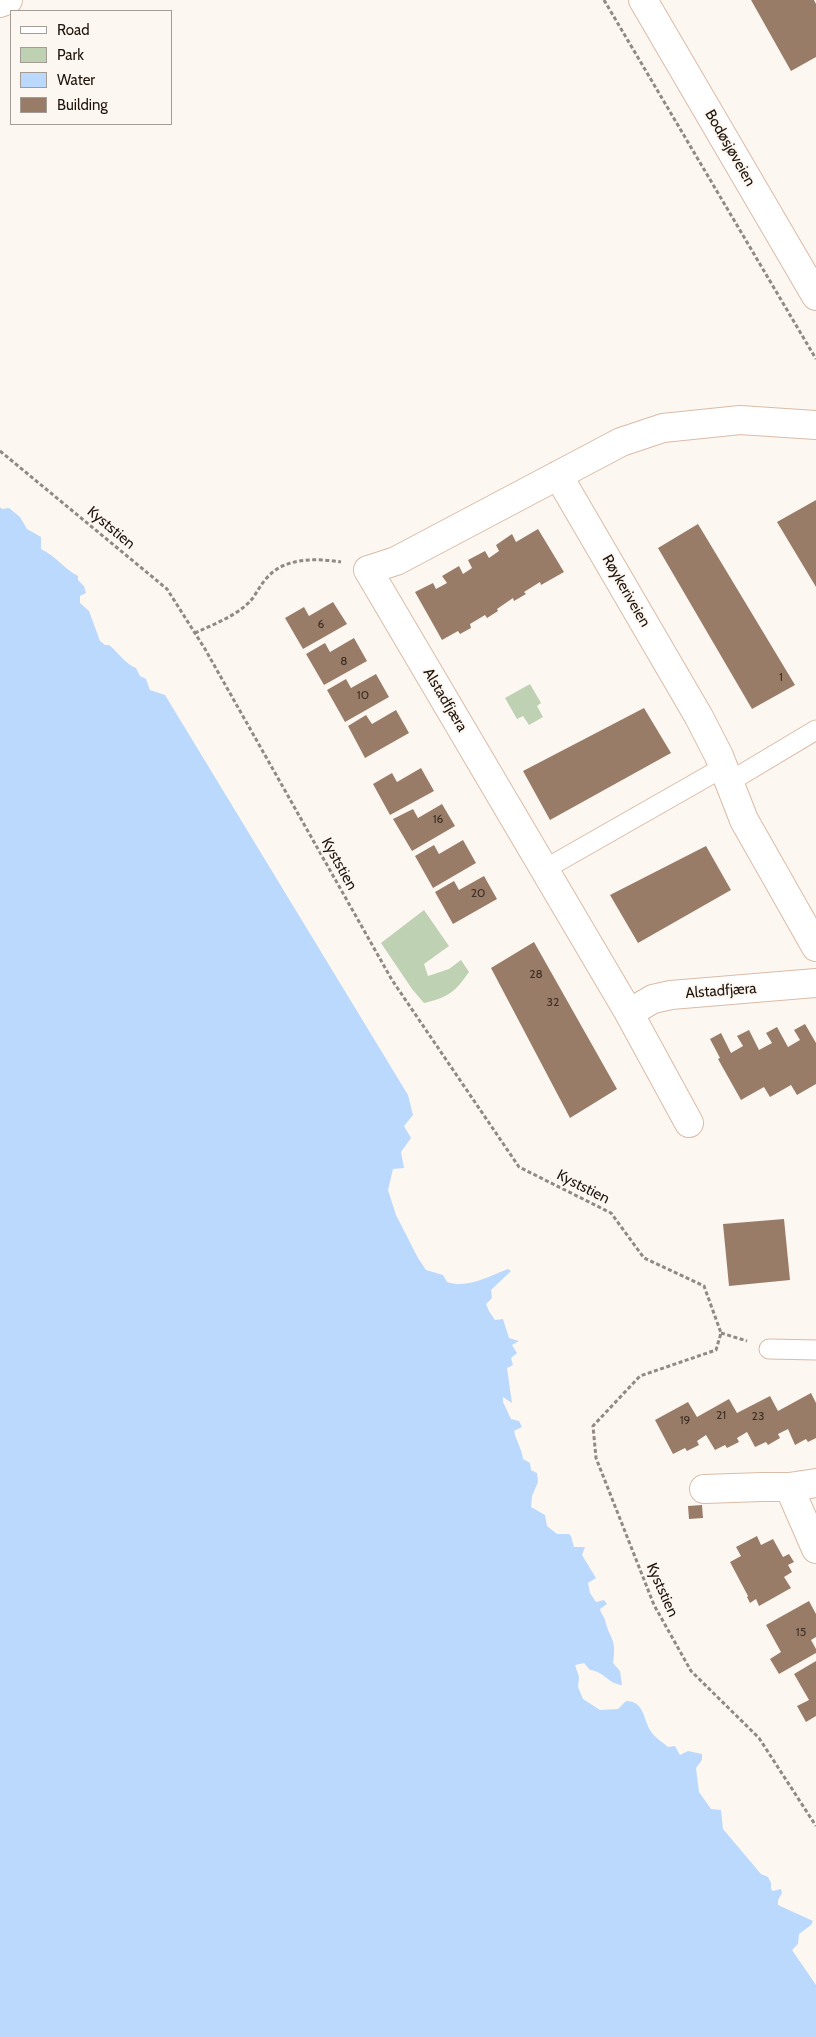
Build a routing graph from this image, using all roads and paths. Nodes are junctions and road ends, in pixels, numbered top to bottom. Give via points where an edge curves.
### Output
1 (8, 0) edge
2 (604, 0) edge
3 (643, 0) edge
4 (0, 3) edge
5 (816, 296) edge
6 (816, 359) edge
7 (816, 425) edge
8 (0, 451) edge
9 (558, 475) junction
10 (368, 570) junction
11 (195, 634) junction
12 (816, 730) edge
13 (726, 775) junction
14 (545, 869) junction
15 (816, 947) edge
16 (816, 983) edge
17 (629, 1013) junction
18 (688, 1123) dead end
19 (769, 1349) dead end
20 (816, 1350) edge
21 (816, 1483) edge
22 (789, 1487) junction
23 (704, 1490) dead end
24 (816, 1549) edge
25 (816, 1826) edge

1 - 4 street
2 - 6 path
3 - 5 street, Bodøsjøveien
7 - 9 street via 740,420 663,428 621,442
8 - 11 path, Kyststien via 166,589
9 - 10 street via 396,561
9 - 13 street, Røykeriveien via 699,717
10 - 11 path via 354,563 323,559 283,565 266,579 245,606
10 - 14 street, Alstadfjæra
11 - 25 path, Kyststien via 392,980 519,1167 611,1213 644,1258 704,1286 721,1333 716,1350 640,1376 593,1426 596,1458 654,1605 691,1671 759,1738
12 - 13 lane
13 - 14 lane
13 - 15 street, Røykeriveien via 744,820
14 - 17 street, Alstadfjæra
16 - 17 street, Alstadfjæra via 671,995 653,999
17 - 18 street, Alstadfjæra
19 - 20 lane
21 - 22 street
22 - 23 street
22 - 24 street

